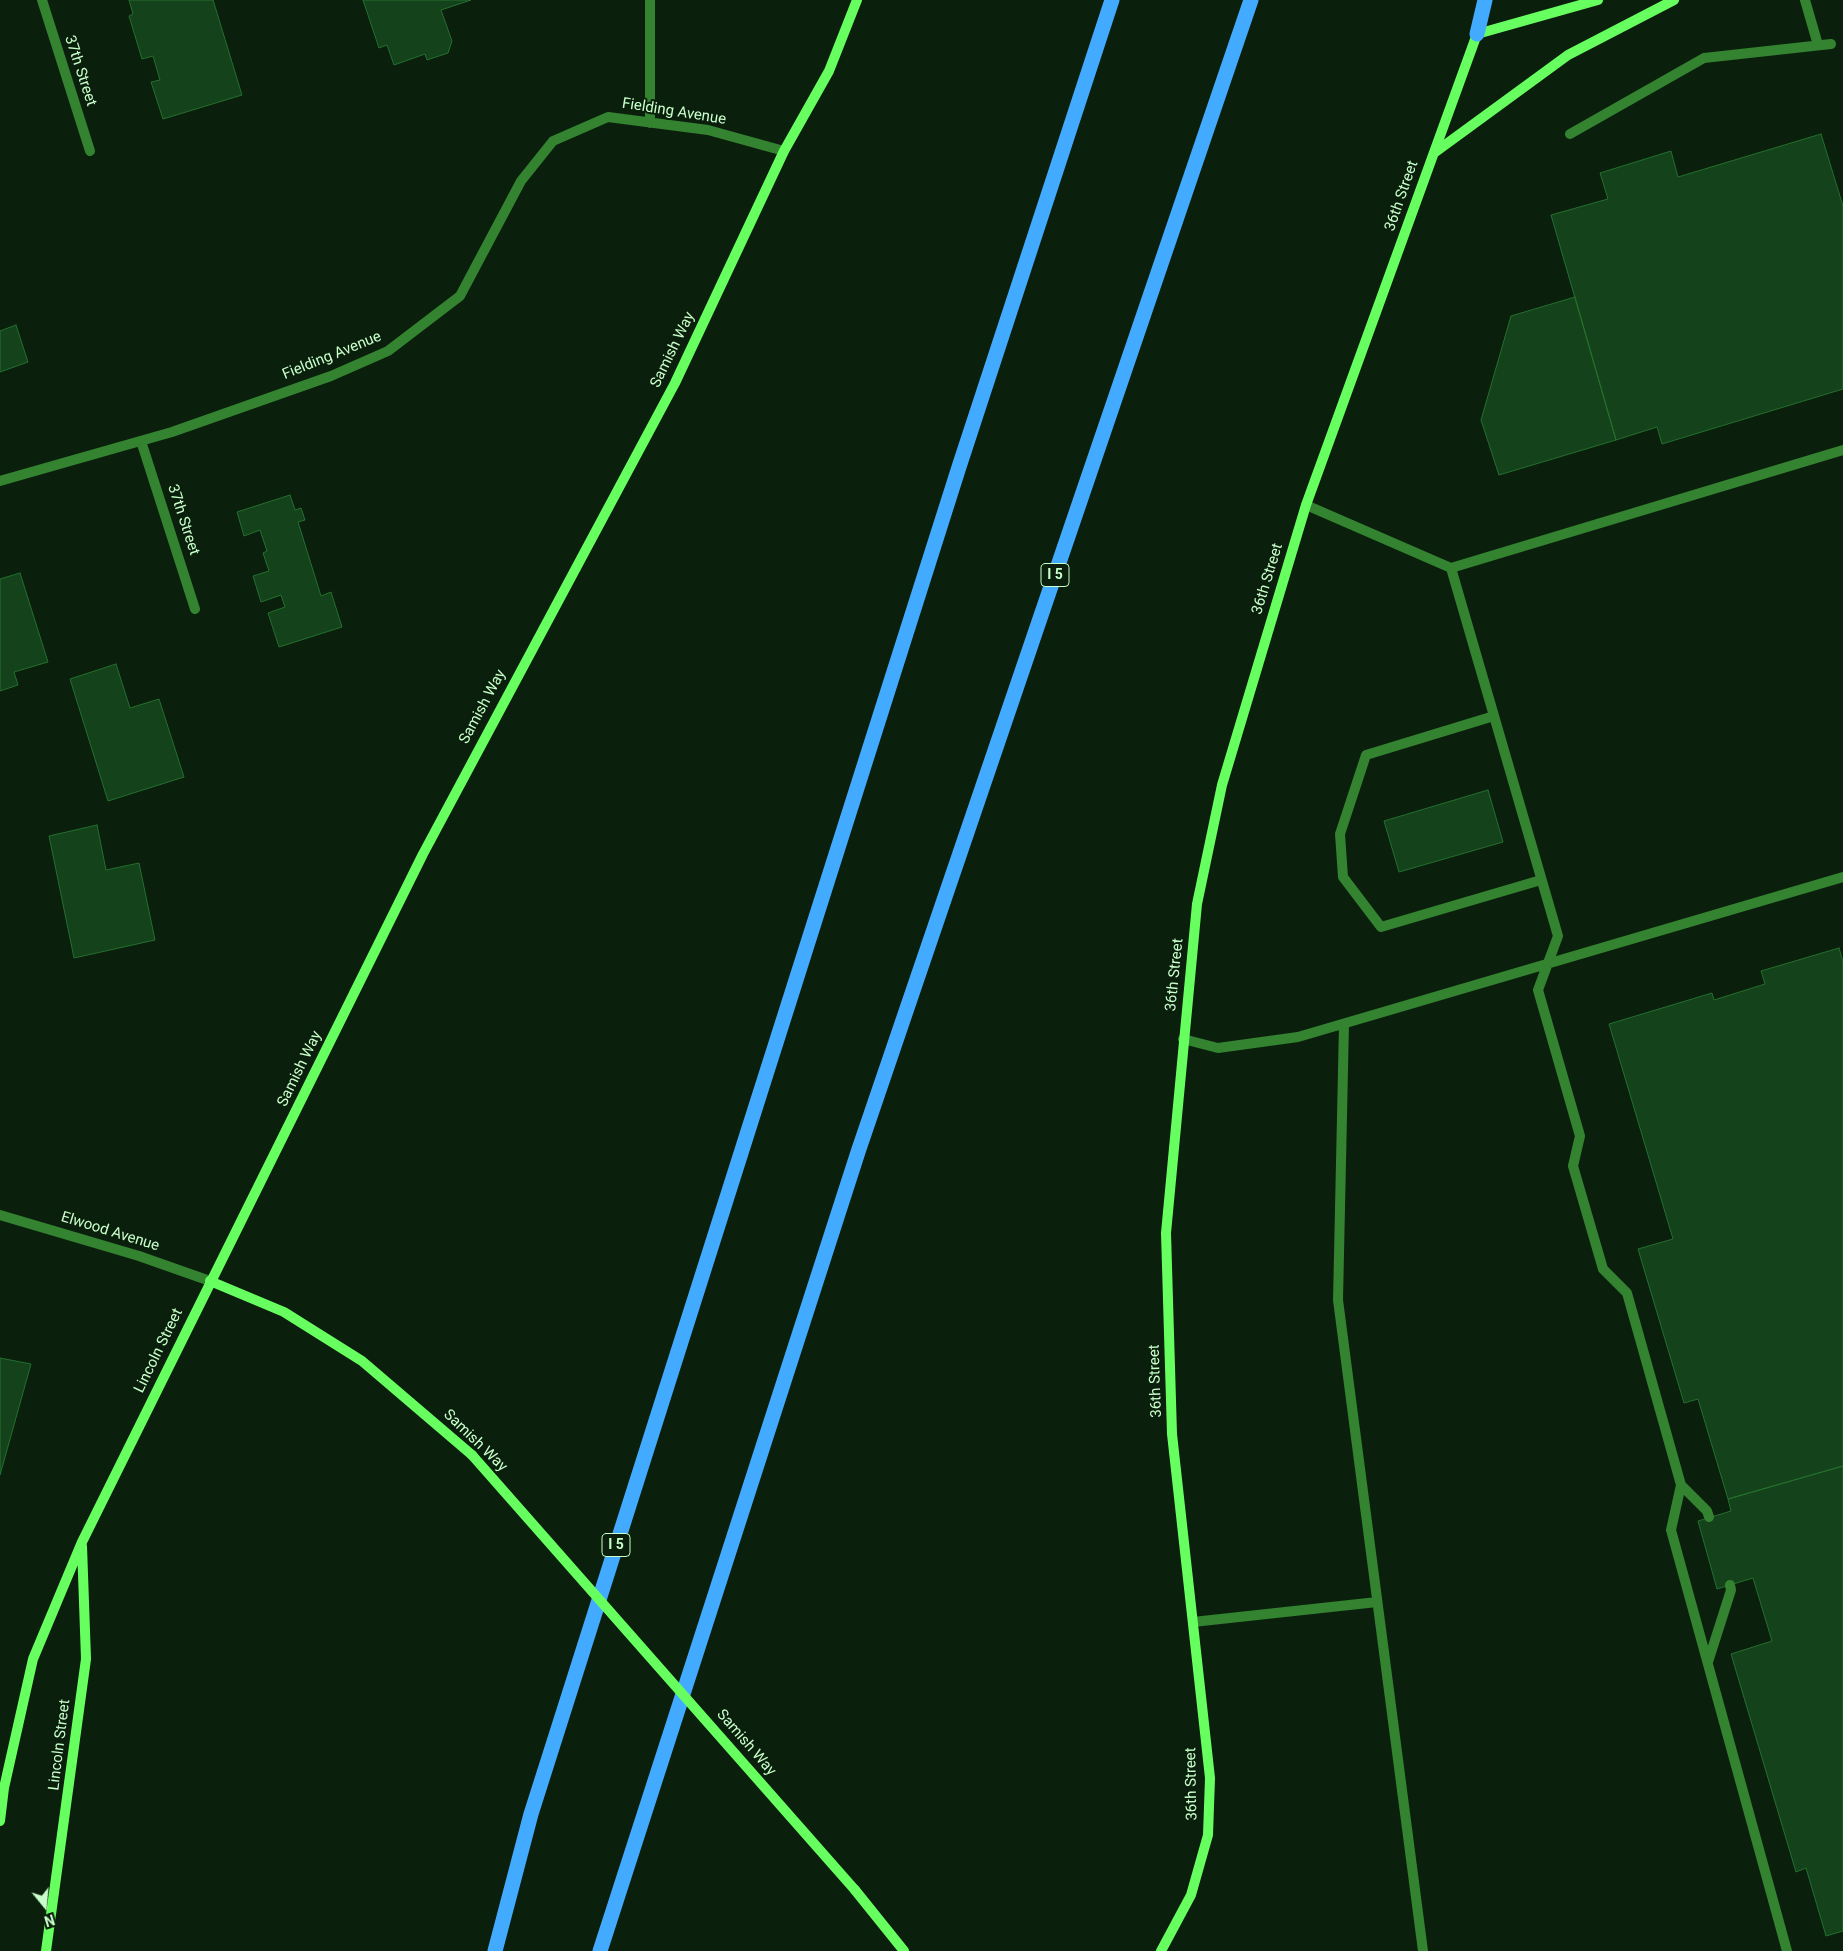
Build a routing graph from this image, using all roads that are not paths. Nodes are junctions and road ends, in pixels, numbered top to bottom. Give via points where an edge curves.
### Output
1 (42, 0) edge
2 (650, 0) edge
3 (857, 0) edge
4 (1112, 0) edge
5 (1251, 0) edge
6 (1485, 0) edge
7 (1598, 0) edge
8 (1674, 0) edge
9 (1805, 0) edge
10 (1477, 34) junction
11 (1831, 44) dead end
12 (1818, 45) junction
13 (650, 123) junction
14 (1570, 134) dead end
15 (90, 151) dead end
16 (784, 151) junction
17 (1433, 154) junction
18 (141, 441) junction
19 (1843, 450) edge
20 (0, 481) edge
21 (1306, 505) junction
22 (1451, 568) junction
23 (195, 608) dead end
24 (1494, 716) junction
25 (1843, 877) edge
26 (1542, 880) junction
27 (1547, 964) junction
28 (1344, 1024) junction
29 (1183, 1039) junction
30 (0, 1215) edge
31 (210, 1281) junction
32 (1681, 1486) junction
33 (1709, 1518) dead end
34 (82, 1542) junction
35 (1730, 1585) dead end
36 (1377, 1602) junction
37 (1193, 1622) junction
38 (1708, 1662) junction
39 (2, 1788) edge
40 (0, 1821) edge
41 (46, 1951) edge
42 (495, 1951) edge
43 (600, 1951) edge
44 (904, 1951) edge
45 (1161, 1951) edge
46 (1423, 1951) edge
47 (1787, 1951) edge

1 - 15 street, 37th Street
2 - 13 street
3 - 16 main road, Samish Way via 829,71
4 - 42 highway, I 5 via 956,477 530,1814
5 - 43 highway, I 5 via 859,1149
6 - 10 highway
7 - 10 main road
8 - 17 main road via 1568,55
9 - 12 street
10 - 17 main road, 36th Street
11 - 12 street
12 - 14 street via 1704,58
13 - 16 street, Fielding Avenue via 708,130
13 - 18 street, Fielding Avenue via 608,118 553,141 520,182 460,296 388,351 331,376
16 - 31 main road, Samish Way via 675,384 422,854
17 - 21 main road, 36th Street
18 - 20 street, Fielding Avenue
18 - 23 street, 37th Street
19 - 22 street
21 - 22 street
21 - 29 main road, 36th Street via 1222,785 1197,904
22 - 24 street
24 - 26 street
24 - 26 street via 1366,755 1340,834 1343,877 1381,927
25 - 27 street
26 - 27 street via 1558,936
27 - 28 street
27 - 32 street via 1538,990 1580,1136 1573,1166 1603,1269 1627,1293
28 - 29 street via 1298,1037 1218,1048
28 - 36 street via 1338,1300
29 - 37 main road, 36th Street via 1166,1233 1172,1434
30 - 31 street, Elwood Avenue via 139,1256
31 - 34 main road, Lincoln Street
31 - 44 main road, Samish Way, bridge via 284,1312 362,1361 472,1455 855,1890
32 - 33 street via 1707,1510
32 - 38 street via 1671,1530
34 - 39 main road, Lincoln Street via 33,1659
34 - 41 main road, Lincoln Street via 86,1659
35 - 38 street
36 - 37 street
36 - 46 street
37 - 45 main road, 36th Street via 1210,1778 1208,1835 1191,1895
38 - 47 street
39 - 40 main road, Lincoln Street

